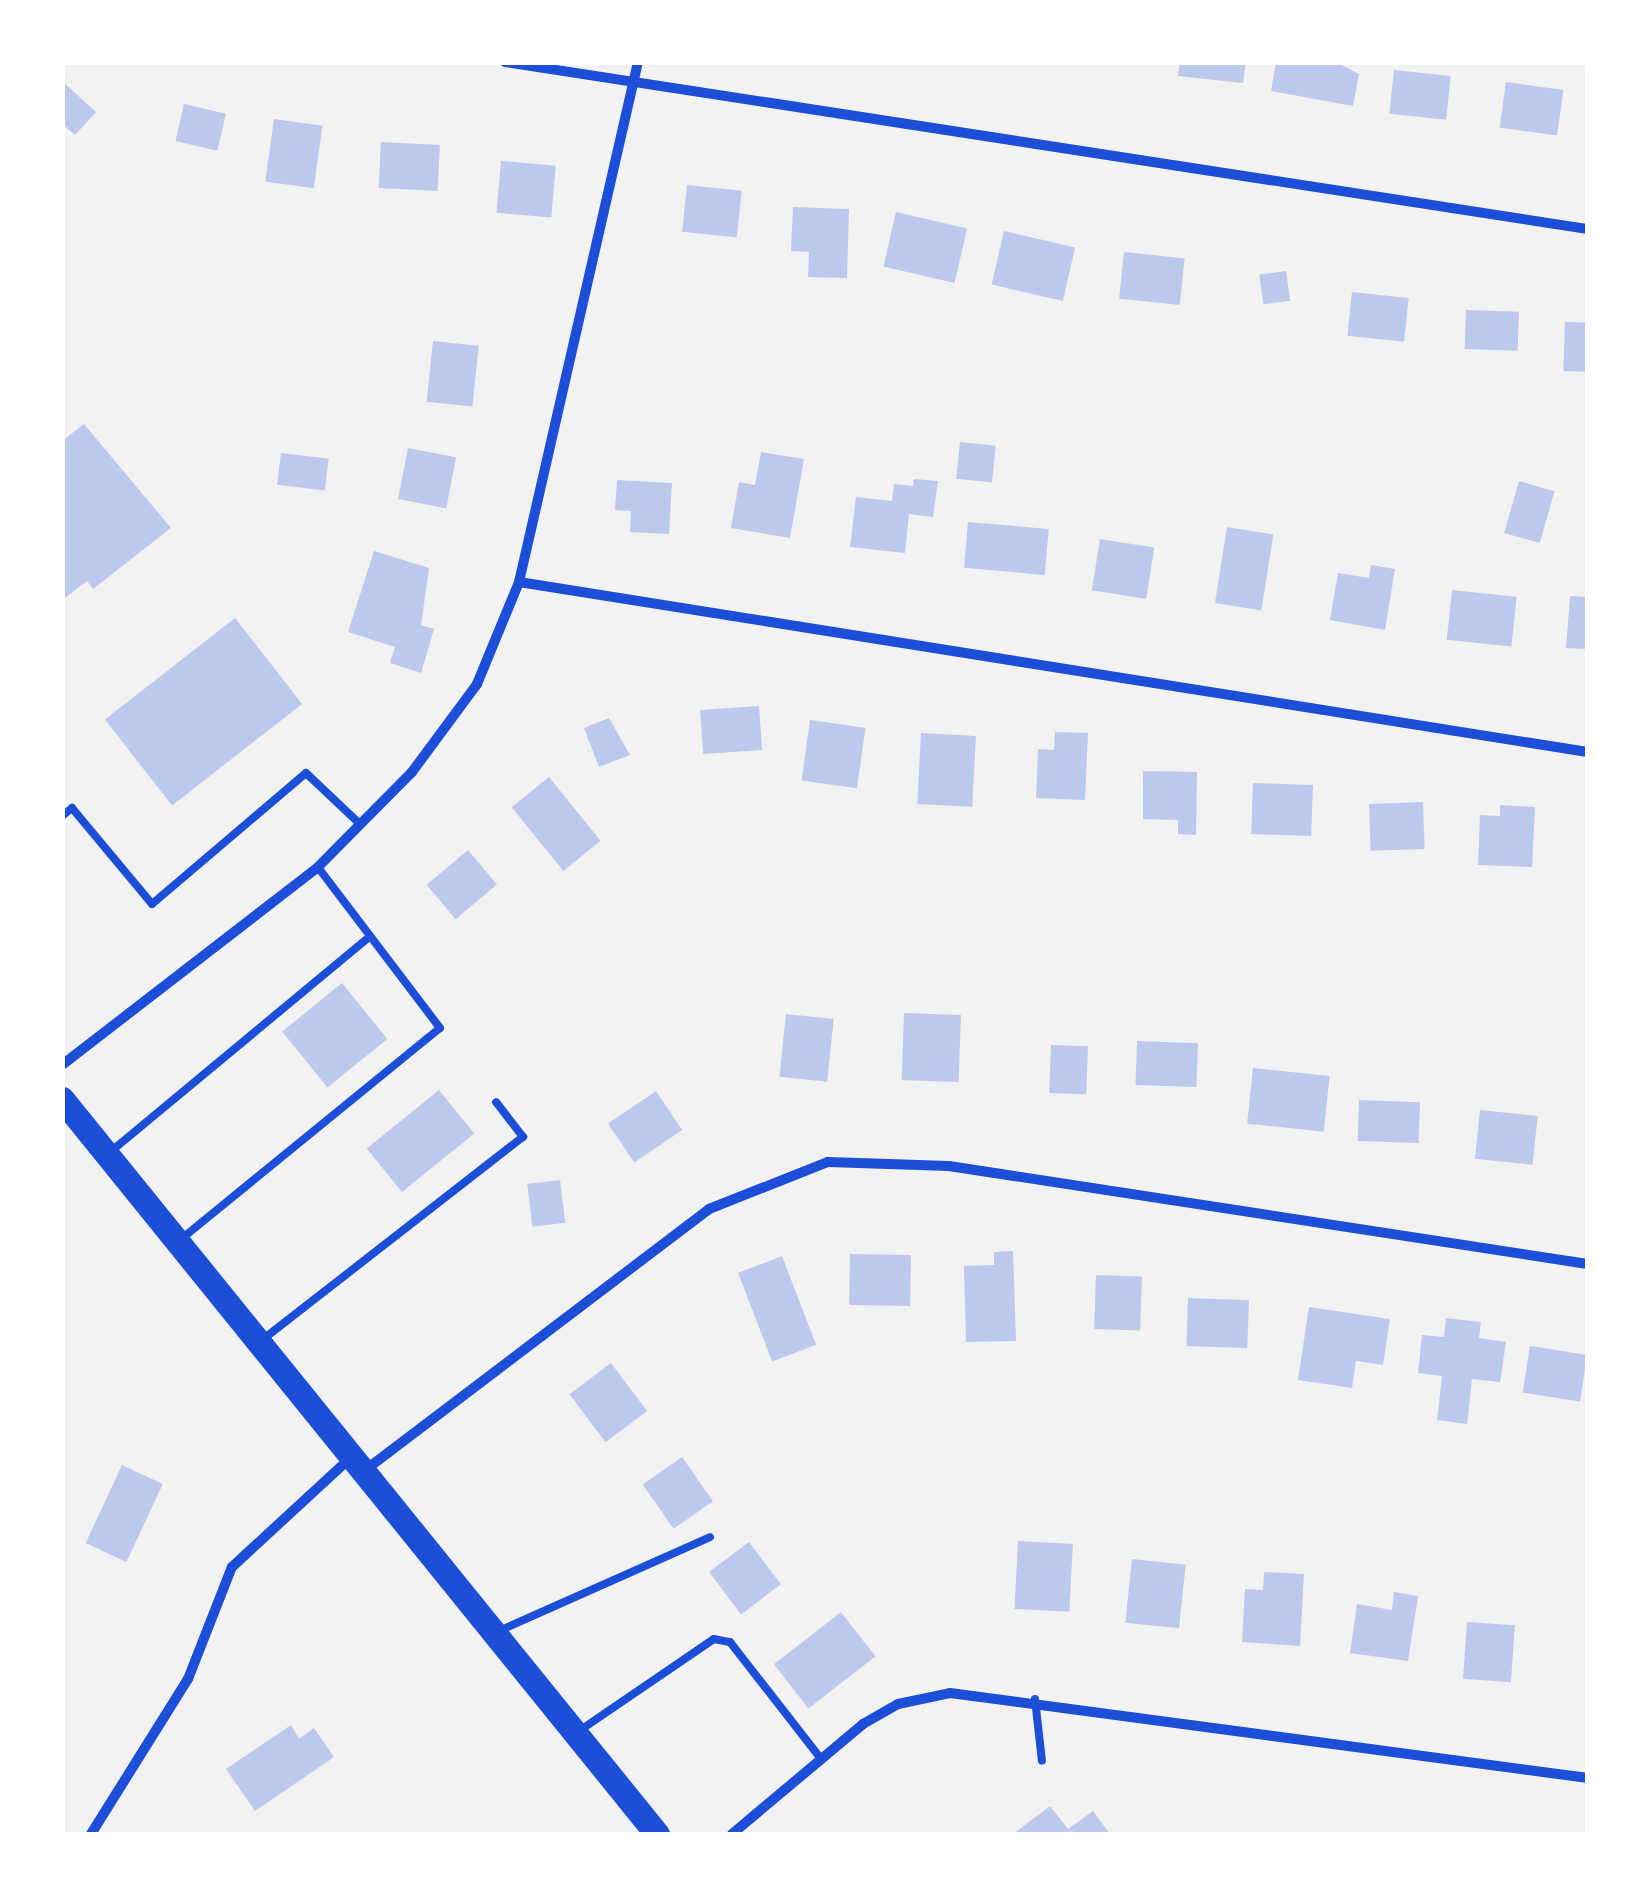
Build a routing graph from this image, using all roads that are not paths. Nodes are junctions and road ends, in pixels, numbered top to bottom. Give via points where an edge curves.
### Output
1 (505, 62) edge
2 (638, 62) edge
3 (634, 81) junction
4 (1588, 229) edge
5 (519, 582) junction
6 (1588, 752) edge
7 (62, 816) edge
8 (360, 824) junction
9 (318, 867) junction
10 (367, 940) junction
11 (62, 1064) edge
12 (496, 1102) dead end
13 (66, 1111) edge
14 (106, 1155) junction
15 (176, 1243) junction
16 (1588, 1264) edge
17 (259, 1343) junction
18 (358, 1464) junction
19 (710, 1537) dead end
20 (495, 1634) junction
21 (1035, 1699) junction
22 (576, 1734) junction
23 (821, 1760) junction
24 (1042, 1761) dead end
25 (1588, 1778) edge
26 (91, 1834) edge
27 (657, 1834) edge
28 (732, 1834) edge

1 - 3 street
2 - 3 street
3 - 4 street
3 - 5 street
5 - 6 street
5 - 8 street via 477,684
7 - 8 lane via 72,808 152,904 306,773
8 - 9 street
9 - 10 lane
9 - 11 street
10 - 14 lane
10 - 15 lane via 440,1028
12 - 17 lane via 523,1137
13 - 14 main road
14 - 15 main road
15 - 17 main road
16 - 18 street via 948,1166 828,1162 709,1209
17 - 18 main road
18 - 20 main road
18 - 26 street via 232,1567 188,1679
19 - 20 lane
20 - 22 main road
21 - 23 street via 950,1692 898,1704
21 - 24 lane
21 - 25 street
22 - 23 lane via 714,1639 730,1642
22 - 27 main road
23 - 28 street

